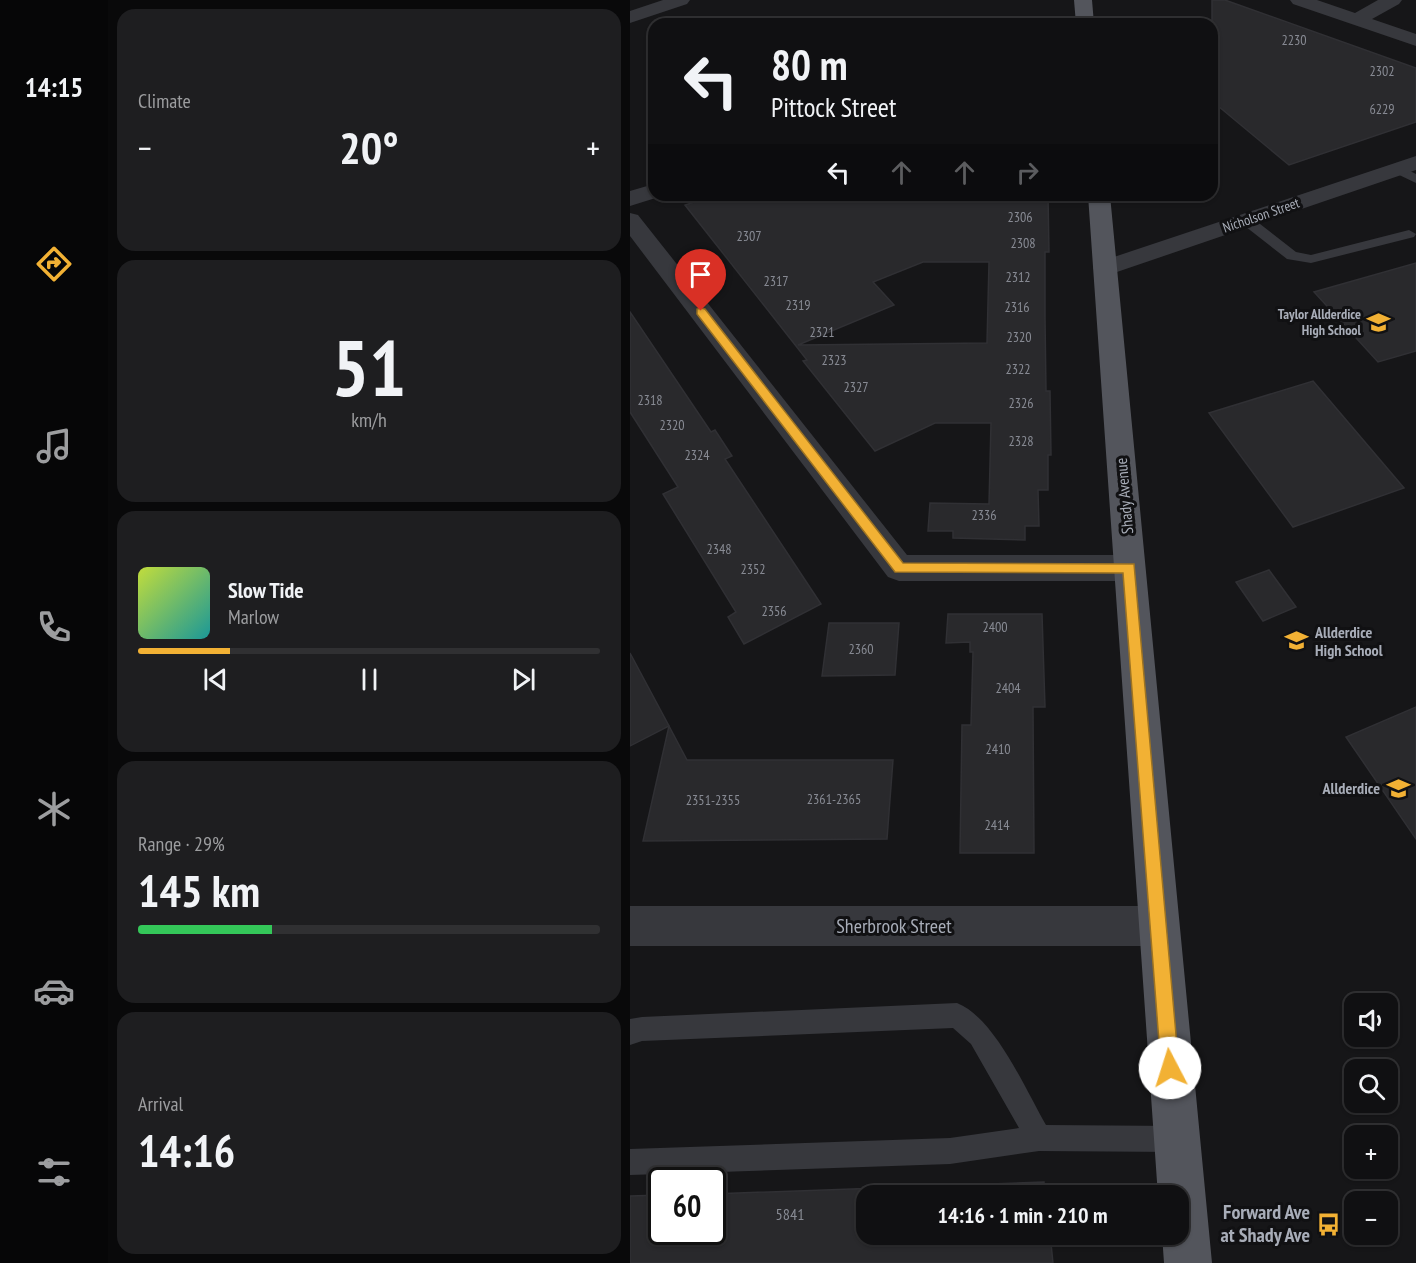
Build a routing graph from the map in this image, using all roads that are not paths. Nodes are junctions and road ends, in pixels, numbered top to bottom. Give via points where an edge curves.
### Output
1 (681, 0) edge
2 (1083, 0) edge
3 (1299, 0) edge
4 (1393, 0) edge
5 (630, 17) edge
6 (1084, 18) edge
7 (1358, 20) junction
8 (1416, 40) edge
9 (1410, 170) edge
10 (648, 193) edge
11 (630, 199) edge
12 (1099, 201) edge
13 (630, 220) edge
14 (1246, 220) junction
15 (1408, 234) dead end
16 (1105, 268) junction
17 (1130, 568) junction
18 (630, 926) edge
19 (1159, 926) junction
20 (630, 1032) edge
21 (1040, 1138) junction
22 (1176, 1139) junction
23 (630, 1162) edge
24 (1188, 1263) edge

1 - 5 street
2 - 6 main road
3 - 7 street
4 - 7 street
7 - 8 street
9 - 14 street, Nicholson Street
10 - 11 street
12 - 16 main road, Shady Avenue
13 - 17 street via 899,568
14 - 15 lane via 1292,256 1311,259
14 - 16 street, Nicholson Street
16 - 17 main road, Shady Avenue
17 - 19 main road, Shady Avenue
18 - 19 street, Sherbrook Street
19 - 22 main road, Shady Avenue
20 - 21 lane via 957,1015 980,1035
21 - 22 lane
21 - 23 lane via 950,1151
22 - 24 main road, Shady Avenue

